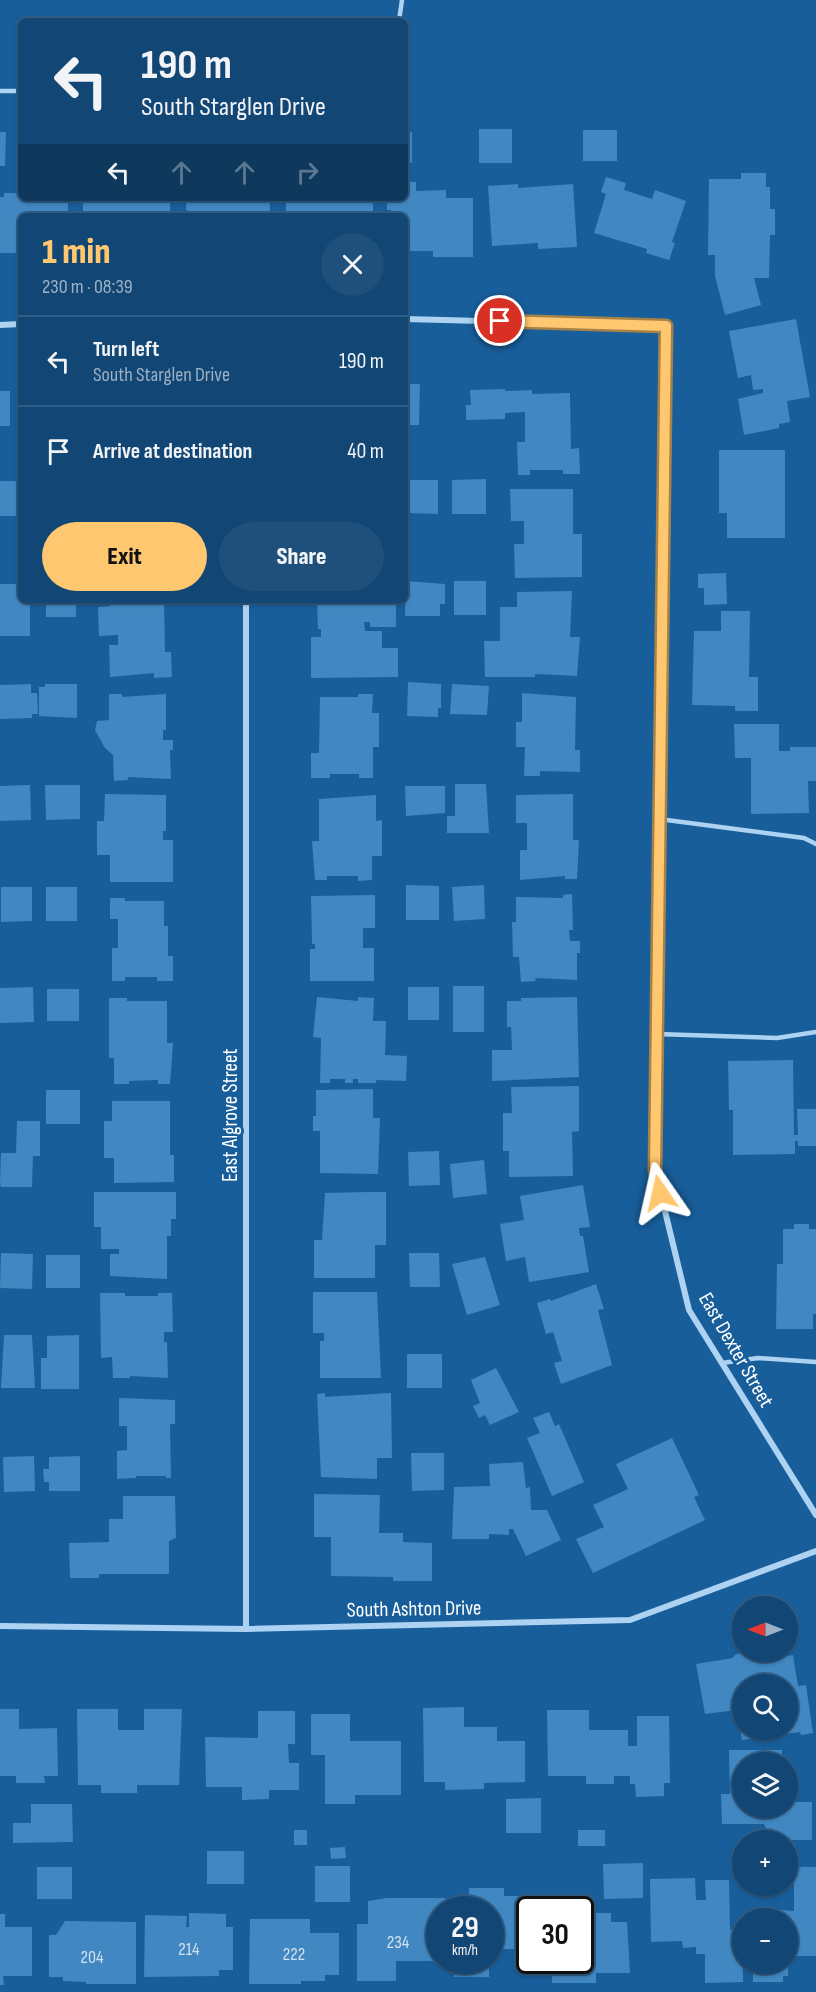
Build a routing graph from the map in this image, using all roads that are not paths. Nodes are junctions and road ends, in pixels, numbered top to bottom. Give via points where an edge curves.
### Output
1 (402, 0) edge
2 (399, 18) edge
3 (0, 91) edge
4 (18, 91) edge
5 (408, 319) edge
6 (18, 324) edge
7 (0, 325) edge
8 (246, 603) edge
9 (659, 819) junction
10 (816, 844) edge
11 (816, 1032) edge
12 (657, 1034) junction
13 (816, 1362) edge
14 (722, 1363) junction
15 (816, 1515) edge
16 (816, 1551) edge
17 (0, 1626) edge
18 (246, 1629) junction

1 - 2 lane
3 - 4 lane
5 - 9 street, East Dexter Street via 666,326
6 - 7 street
8 - 18 street, East Algrove Street
9 - 10 lane via 804,838
9 - 12 street, East Dexter Street
11 - 12 lane via 777,1038
12 - 14 street, East Dexter Street via 655,1170 689,1310
13 - 14 lane via 758,1358
14 - 15 street, East Dexter Street
16 - 18 street, South Ashton Drive via 630,1620
17 - 18 street, South Ashton Drive

